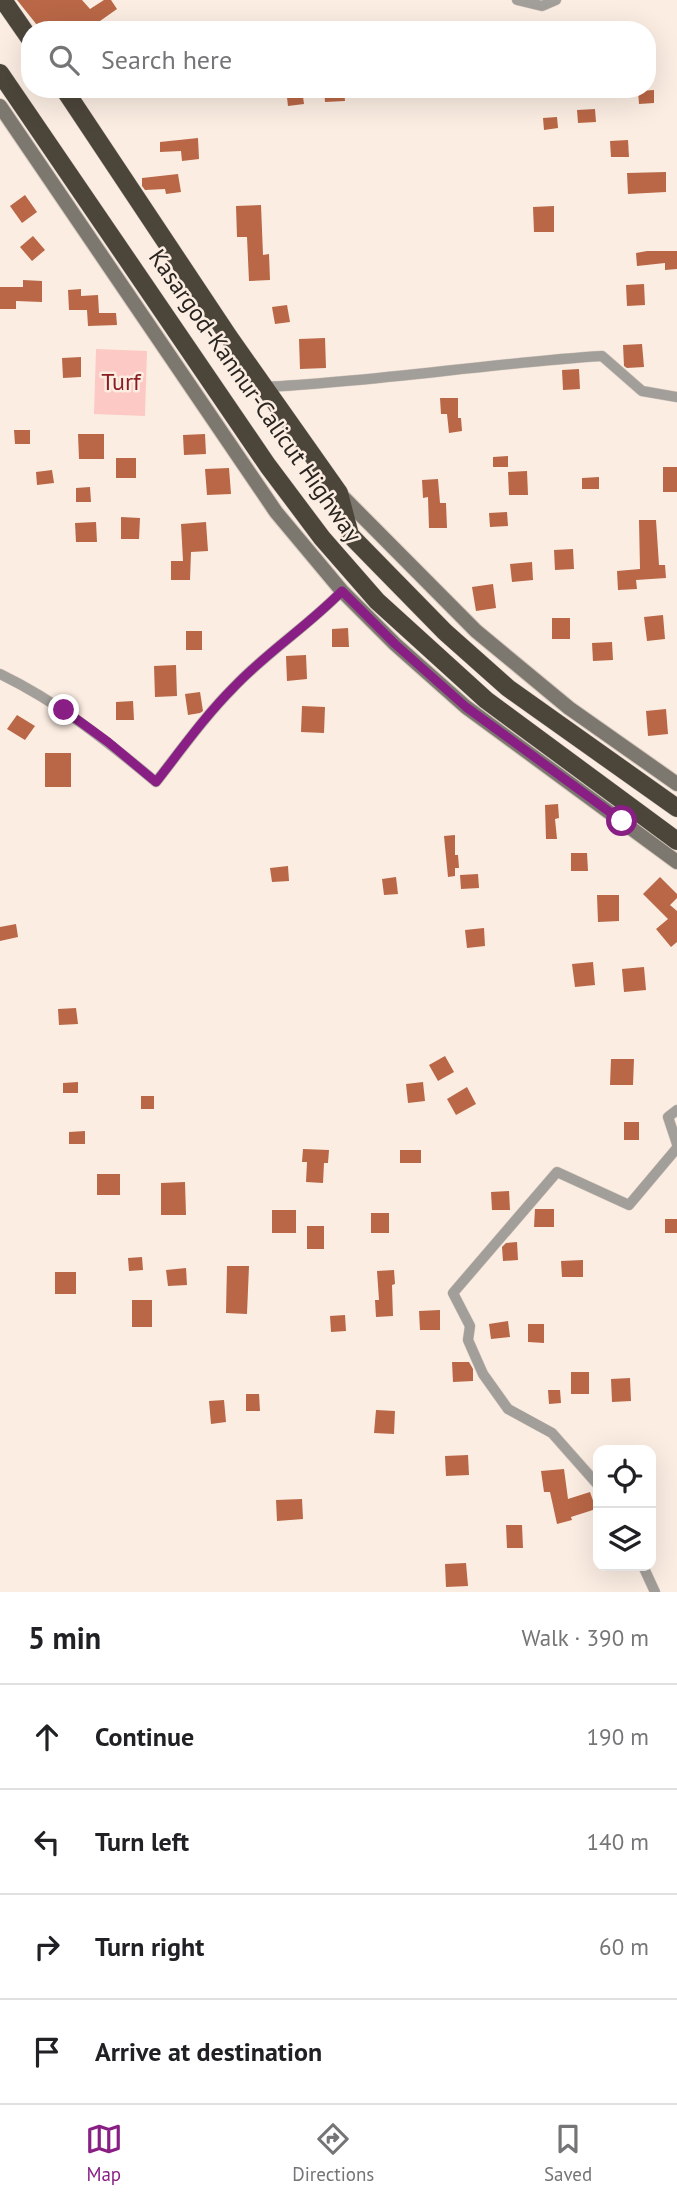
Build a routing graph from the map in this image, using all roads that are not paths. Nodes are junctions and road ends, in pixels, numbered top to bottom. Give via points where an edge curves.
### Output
1 (3, 0) edge
2 (517, 0) edge
3 (556, 0) edge
4 (21, 26) edge
5 (0, 73) edge
6 (70, 98) edge
7 (0, 106) edge
8 (263, 387) junction
9 (677, 397) edge
10 (339, 493) junction
11 (342, 591) junction
12 (0, 674) edge
13 (677, 784) edge
14 (677, 808) edge
15 (677, 841) edge
16 (677, 862) edge
17 (677, 1110) edge
18 (677, 1146) edge
19 (593, 1479) edge
20 (645, 1571) edge
21 (655, 1592) edge

1 - 4 highway
2 - 3 street via 542,6
5 - 15 highway, Kasargod-Kannur-Calicut Highway via 268,466 377,601 486,699
6 - 8 highway, Kasargod-Kannur-Calicut Highway
7 - 11 street via 276,512
8 - 9 street via 602,356 642,391
8 - 10 highway, Kasargod-Kannur-Calicut Highway
10 - 13 street via 476,631 569,708
10 - 14 highway, Kasargod-Kannur-Calicut Highway via 349,535 444,632 508,688
11 - 12 street via 234,686 156,782 64,710
11 - 16 street via 466,707
17 - 18 street via 668,1116
18 - 19 street via 629,1205 557,1171 453,1293 470,1326 468,1340 483,1374 508,1409 552,1433
20 - 21 street

